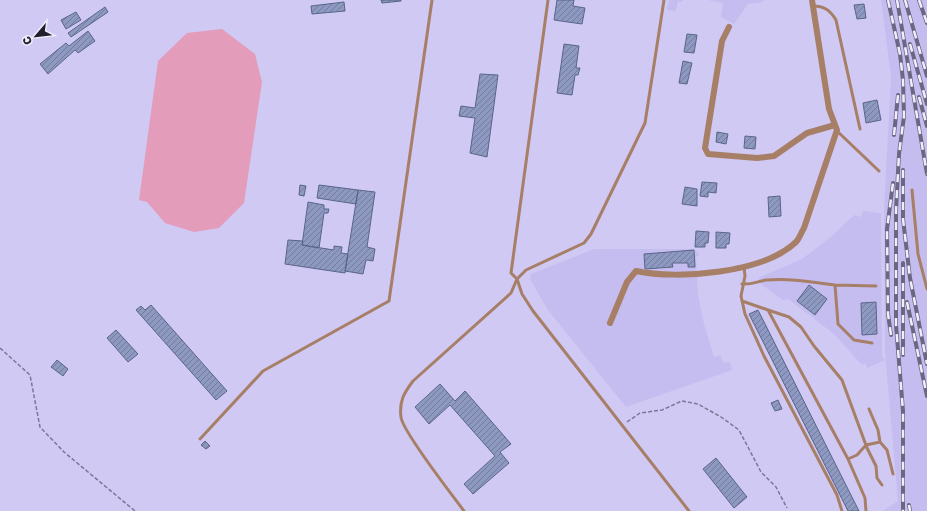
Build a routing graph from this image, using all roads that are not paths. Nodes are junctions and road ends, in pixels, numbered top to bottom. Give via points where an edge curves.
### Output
1 (432, 0) edge
2 (548, 0) edge
3 (664, 0) edge
4 (812, 3) edge
5 (729, 26) dead end
6 (836, 128) junction
7 (860, 129) dead end
8 (880, 171) dead end
9 (912, 190) dead end
10 (744, 267) junction
11 (517, 279) junction
12 (742, 284) junction
13 (835, 285) junction
14 (876, 286) dead end
15 (927, 289) edge
16 (742, 301) junction
17 (768, 310) junction
18 (610, 323) dead end
19 (872, 343) dead end
20 (868, 408) dead end
21 (200, 439) dead end
22 (880, 442) junction
23 (866, 445) junction
24 (848, 459) junction
25 (893, 474) dead end
26 (882, 485) dead end
27 (464, 511) edge
28 (689, 511) edge
29 (842, 511) edge
30 (866, 511) edge

1 - 21 lane via 389,302 263,371
2 - 11 lane via 511,273
3 - 11 lane via 645,123 591,234 584,243 526,270
4 - 6 street via 829,109
4 - 7 lane via 823,6 836,20
5 - 6 street via 722,41 705,148 708,154 757,158 774,156 807,133
6 - 8 lane
6 - 10 street via 804,228 797,241 779,255
9 - 15 lane via 918,254
10 - 12 lane via 745,276
10 - 18 street via 706,274 649,274 636,271 627,282
11 - 27 lane via 511,294 413,381 402,395 401,418 408,433
11 - 28 lane via 522,294 533,311
12 - 13 lane via 752,285 765,280
12 - 16 lane
13 - 14 lane
13 - 19 lane via 838,324 854,340
16 - 17 lane
16 - 29 lane via 745,314 764,356 811,443 837,495
17 - 23 lane via 789,317 801,327 842,380
17 - 24 lane
20 - 22 lane via 878,430
22 - 23 lane
22 - 25 lane via 887,450
23 - 24 lane via 857,455
23 - 26 lane via 876,466 877,478
24 - 30 lane via 866,498

